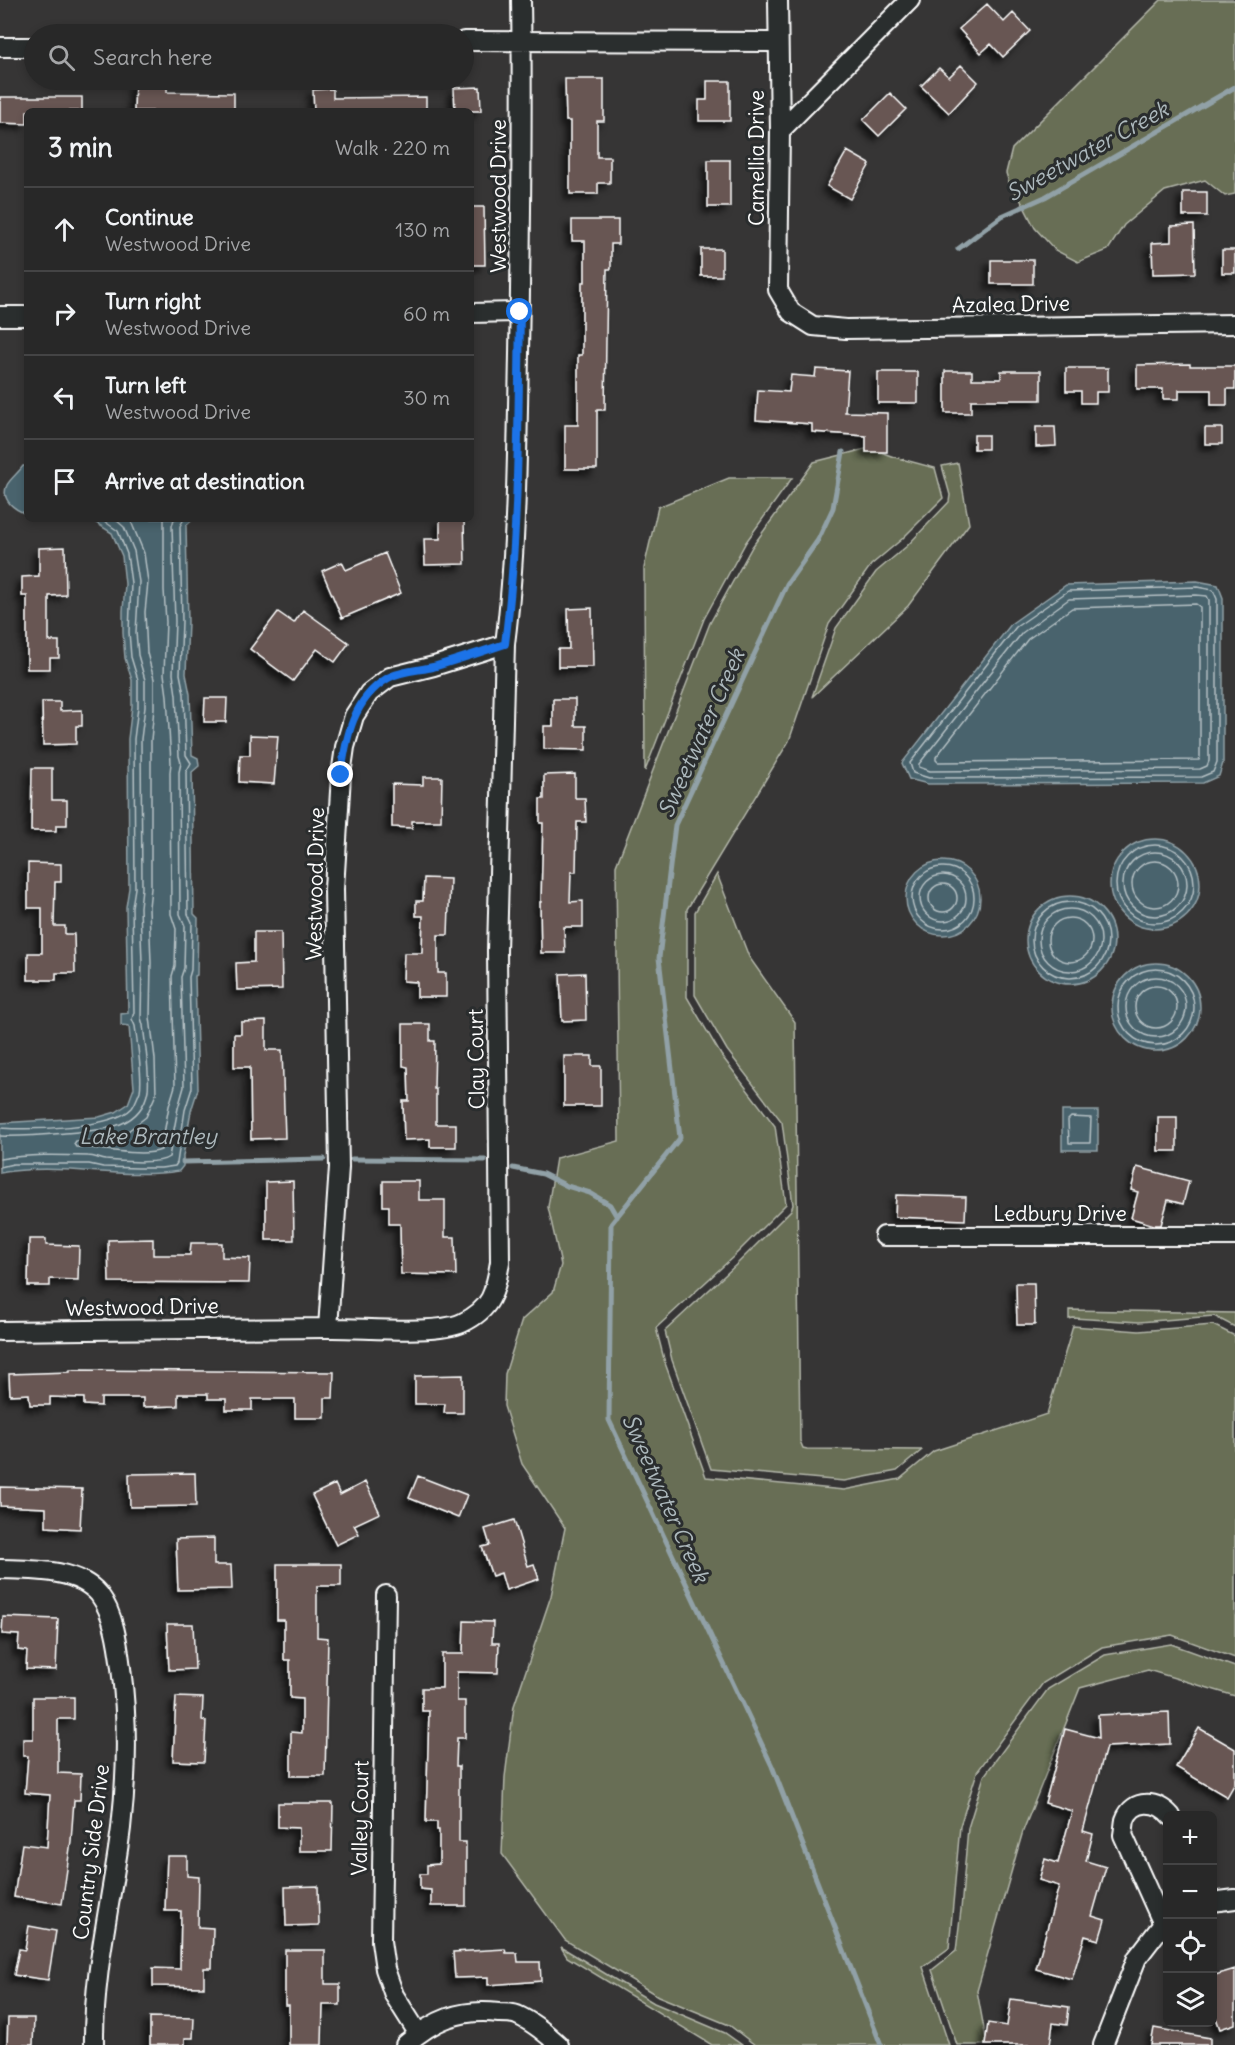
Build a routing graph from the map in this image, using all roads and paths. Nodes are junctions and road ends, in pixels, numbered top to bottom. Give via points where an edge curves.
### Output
1 (521, 0) edge
2 (778, 0) edge
3 (910, 0) edge
4 (522, 40) junction
5 (474, 41) edge
6 (778, 42) junction
7 (0, 47) edge
8 (24, 47) edge
9 (780, 131) junction
10 (520, 312) junction
11 (791, 312) joint
12 (474, 313) edge
13 (0, 316) edge
14 (24, 316) edge
15 (1235, 324) edge
16 (505, 644) junction
17 (885, 1236) dead end
18 (1235, 1236) edge
19 (328, 1328) junction
20 (0, 1330) edge
21 (0, 1569) edge
22 (386, 1595) dead end
23 (1167, 1811) edge
24 (1235, 1899) edge
25 (1217, 1901) edge
26 (1163, 1919) edge
27 (1163, 1926) edge
28 (412, 2039) edge
29 (94, 2045) edge
30 (559, 2045) edge
31 (1103, 2045) edge

1 - 4 street, Westwood Drive
2 - 6 street, Camellia Drive
3 - 9 street
4 - 5 street
4 - 6 street
4 - 10 street, Westwood Drive
6 - 9 street, Camellia Drive
7 - 8 street
9 - 11 street, Camellia Drive via 778,290
10 - 12 street
10 - 16 street, Westwood Drive via 516,521
11 - 15 street, Azalea Drive via 813,326 846,329
13 - 14 street
16 - 19 street, Westwood Drive via 390,677 369,693 354,716 345,747 334,889 339,1167
16 - 19 street, Clay Court via 497,951 500,1262 495,1291 484,1310 461,1324 435,1329
17 - 18 street, Ledbury Drive
19 - 20 street, Westwood Drive
21 - 29 street, Country Side Drive via 43,1570 76,1577 98,1593 110,1615 118,1646 126,1764 121,1828 97,1980
22 - 28 street, Valley Court via 381,1941 385,1969
23 - 26 street via 1150,1802 1134,1808 1126,1819 1123,1835
24 - 25 street
27 - 31 street via 1137,1958
28 - 30 street via 448,2016 481,2011 516,2015

